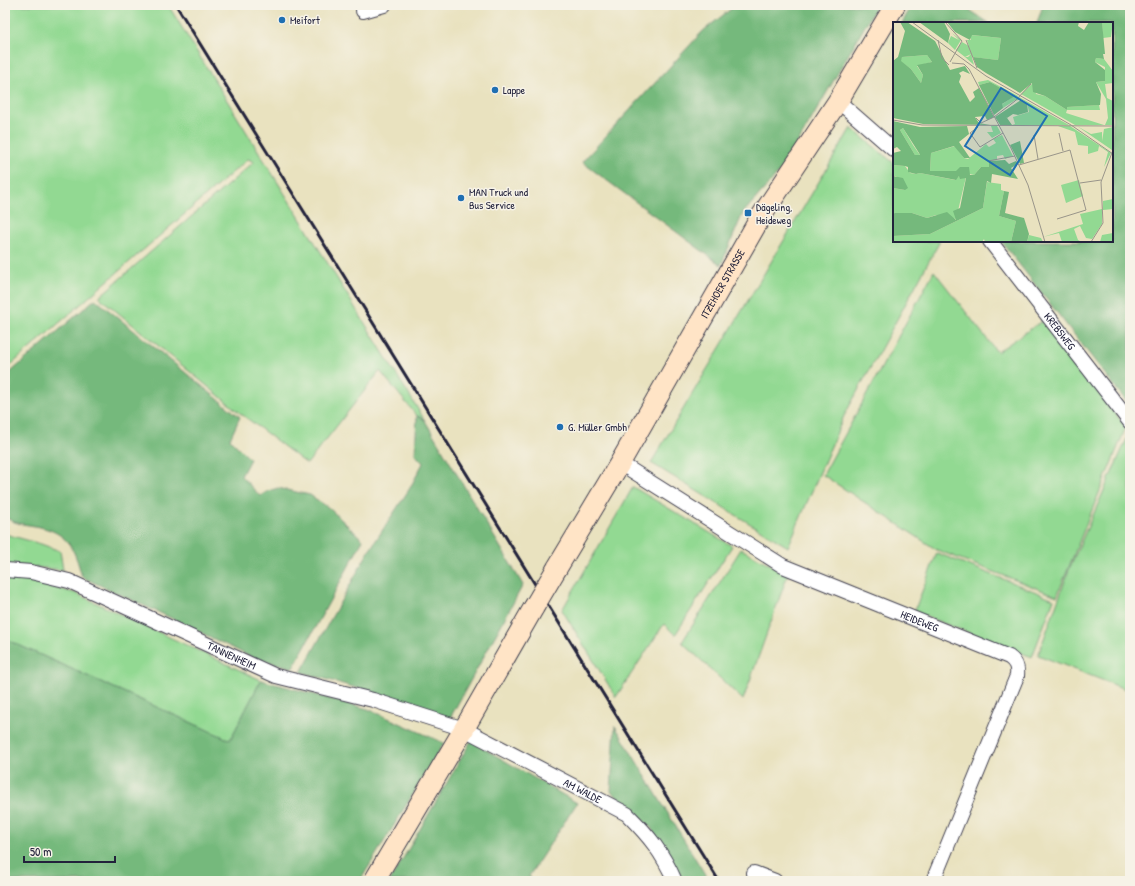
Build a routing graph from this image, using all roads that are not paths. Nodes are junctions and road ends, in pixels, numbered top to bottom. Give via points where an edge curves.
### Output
1 (384, 5) edge
2 (895, 5) edge
3 (363, 11) dead end
4 (838, 101) junction
5 (893, 149) edge
6 (991, 242) edge
7 (1130, 422) edge
8 (620, 463) junction
9 (5, 570) edge
10 (464, 729) junction
11 (754, 873) dead end
12 (374, 881) edge
13 (675, 881) edge
14 (775, 881) edge
15 (933, 881) edge

1 - 3 street
2 - 4 main road, ITZEHOER STRASSE
4 - 5 street
4 - 8 main road, ITZEHOER STRASSE via 760,218
6 - 7 street, KREBSWEG
8 - 10 main road, ITZEHOER STRASSE, bridge via 556,568
8 - 15 street, HEIDEWEG via 783,566 1013,660 1017,676
9 - 10 street, TANNENHEIM via 32,572 69,581 276,676 373,700
10 - 12 main road, ITZEHOER STRASSE
10 - 13 street, AM WALDE via 627,814 649,836 666,861
11 - 14 street

